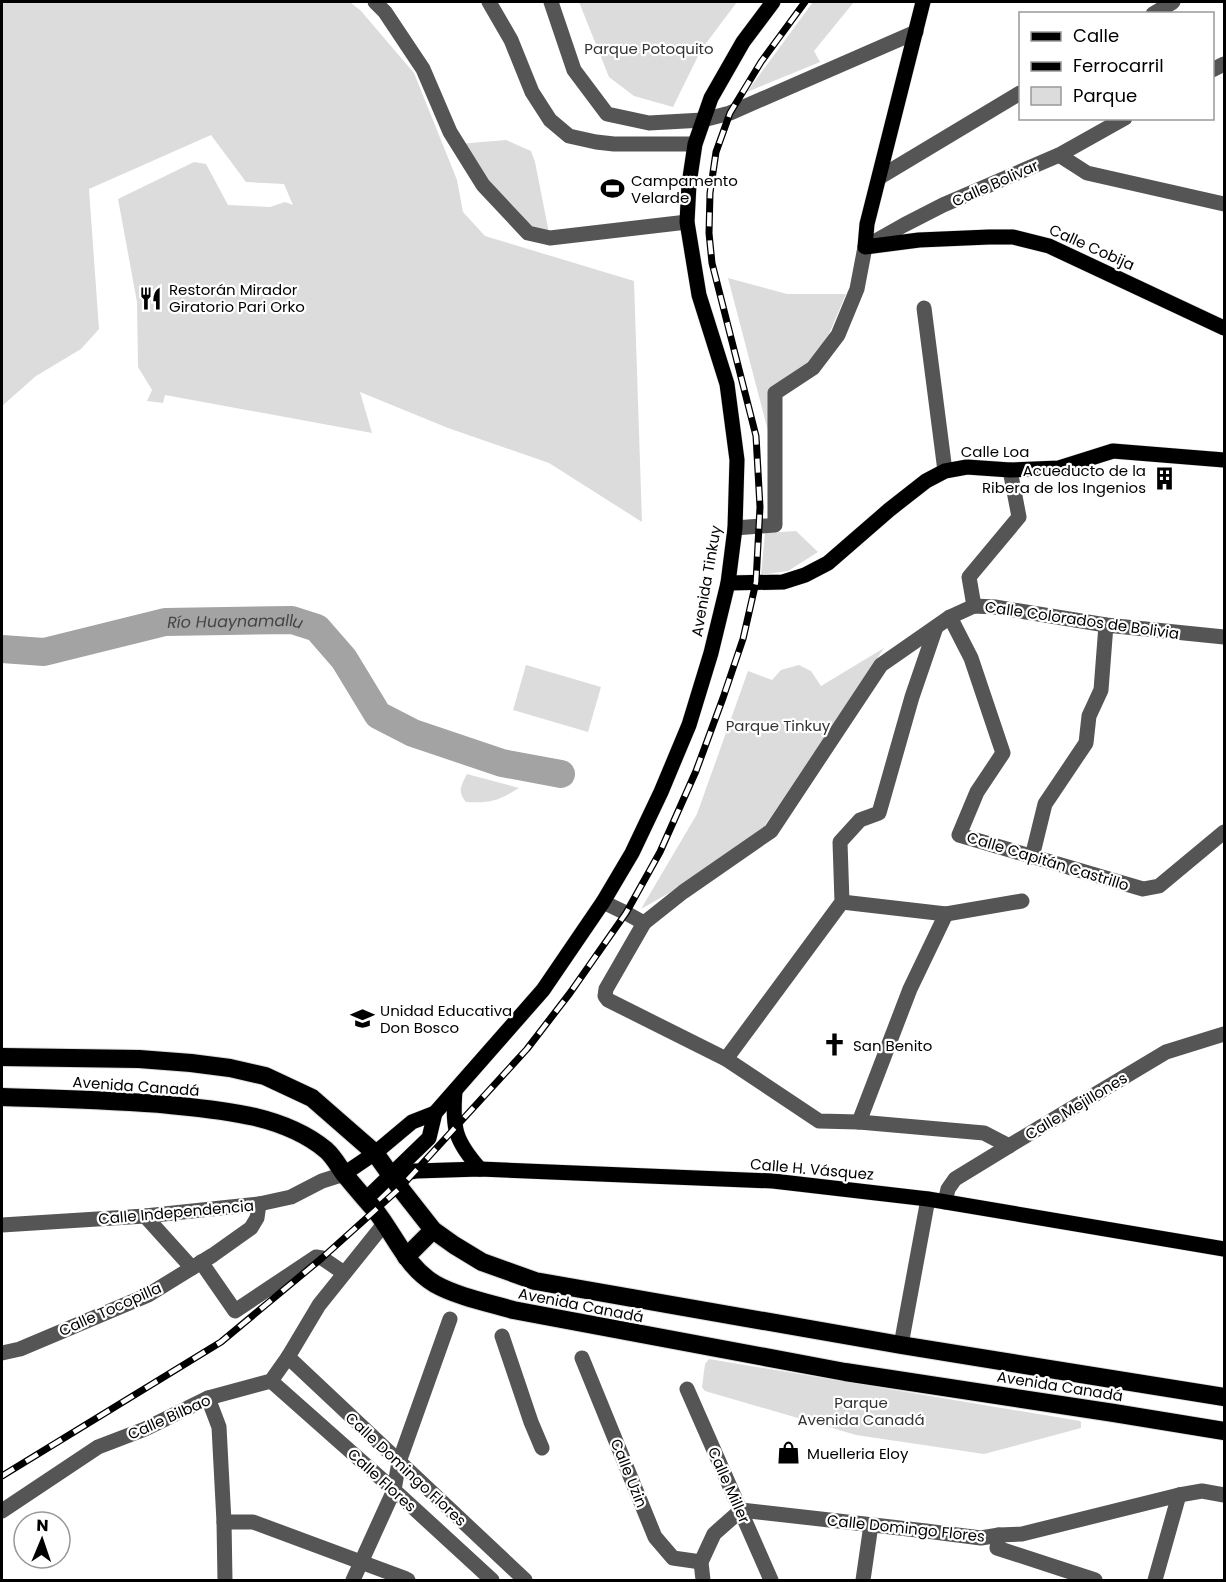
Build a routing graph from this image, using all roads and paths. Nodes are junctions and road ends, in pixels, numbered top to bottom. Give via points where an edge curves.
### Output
1 (375, 2) edge
2 (489, 2) edge
3 (550, 2) edge
4 (773, 2) edge
5 (923, 2) edge
6 (1173, 2) edge
7 (1156, 12) edge
8 (916, 32) junction
9 (1019, 94) edge
10 (703, 120) junction
11 (1121, 120) edge
12 (696, 144) junction
13 (1059, 155) junction
14 (880, 177) junction
15 (1224, 204) edge
16 (687, 222) junction
17 (865, 247) junction
18 (924, 308) dead end
19 (1224, 328) edge
20 (1224, 460) edge
21 (1010, 470) junction
22 (945, 471) junction
23 (735, 528) junction
24 (728, 583) junction
25 (974, 606) junction
26 (950, 617) junction
27 (1106, 625) junction
28 (936, 627) junction
29 (1224, 637) edge
30 (1224, 832) edge
31 (1032, 857) junction
32 (1022, 901) dead end
33 (603, 902) junction
34 (843, 902) junction
35 (946, 914) junction
36 (644, 923) junction
37 (1224, 1034) edge
38 (2, 1057) edge
39 (726, 1059) junction
40 (455, 1091) junction
41 (2, 1097) edge
42 (435, 1113) junction
43 (859, 1122) junction
44 (1009, 1146) junction
45 (375, 1153) junction
46 (480, 1169) junction
47 (344, 1174) junction
48 (392, 1175) junction
49 (928, 1199) junction
50 (365, 1200) junction
51 (945, 1202) junction
52 (259, 1204) junction
53 (145, 1216) junction
54 (384, 1224) junction
55 (2, 1225) edge
56 (433, 1230) junction
57 (1224, 1249) edge
58 (406, 1257) junction
59 (196, 1265) junction
60 (345, 1273) junction
61 (450, 1319) dead end
62 (502, 1336) dead end
63 (901, 1345) junction
64 (2, 1353) edge
65 (288, 1357) junction
66 (582, 1358) dead end
67 (271, 1381) junction
68 (687, 1389) dead end
69 (1224, 1397) edge
70 (208, 1398) junction
71 (1224, 1431) edge
72 (542, 1448) dead end
73 (399, 1462) junction
74 (394, 1490) junction
75 (1179, 1495) junction
76 (1224, 1495) edge
77 (741, 1510) junction
78 (2, 1511) edge
79 (224, 1522) junction
80 (871, 1525) junction
81 (998, 1542) junction
82 (362, 1562) junction
83 (700, 1562) junction
84 (225, 1581) edge
85 (353, 1581) edge
86 (408, 1581) edge
87 (492, 1581) edge
88 (525, 1581) edge
89 (703, 1581) edge
90 (771, 1581) edge
91 (863, 1581) edge
92 (1095, 1581) edge
93 (1155, 1581) edge

1 - 16 street via 423,69 450,132 483,185 528,232 550,238
2 - 12 street via 511,40 532,92 550,120 568,136 614,144
3 - 10 street via 574,70 607,114 650,123
4 - 10 main road, Avenida Tinkuy via 743,42
5 - 8 main road
6 - 7 street
8 - 10 street via 730,113
8 - 14 main road
9 - 14 street
10 - 12 main road, Avenida Tinkuy
11 - 13 street, Calle Bolivar
12 - 16 main road, Avenida Tinkuy
13 - 15 street via 1087,173
13 - 17 street, Calle Bolivar via 943,206
14 - 17 main road
16 - 23 main road, Avenida Tinkuy via 699,295 727,384 737,460
17 - 19 main road, Calle Cobija via 919,240 1013,237 1049,246
17 - 23 street via 856,289 838,335 813,368 775,393 776,525
18 - 22 street
20 - 21 main road, Calle Loa via 1113,451 1059,468
21 - 22 main road, Calle Loa via 967,467
21 - 25 street via 1019,517 969,577
22 - 24 main road, Calle Loa via 889,510 828,563 805,575 783,582
23 - 24 main road, Avenida Tinkuy
24 - 33 main road, Avenida Tinkuy via 689,725 632,854
25 - 26 street, Calle Colorados de Bolivia
25 - 27 street, Calle Colorados de Bolivia
26 - 28 street, Calle Colorados de Bolivia
26 - 31 street, Calle Capitán Castrillo via 971,658 1003,753 977,792 959,835
27 - 29 street, Calle Colorados de Bolivia
27 - 31 street via 1101,690 1089,716 1086,743 1045,804
28 - 34 street via 879,813 860,820 840,842
28 - 36 street, Calle Colorados de Bolivia via 881,665 771,831
30 - 31 street, Calle Capitán Castrillo via 1159,886 1143,889
32 - 35 street
33 - 36 street
33 - 40 main road, Avenida Tinkuy via 543,990
34 - 35 street
34 - 39 street
35 - 43 street via 910,989
36 - 39 street via 605,996
37 - 44 street, Calle Mejillones via 1166,1052
38 - 45 highway, Avenida Canadá via 181,1062 265,1076 312,1098
39 - 43 street via 819,1122
40 - 42 main road, Avenida Tinkuy
40 - 46 main road via 455,1129 468,1156
41 - 47 highway, Avenida Canadá via 152,1103 261,1118 312,1140 328,1152
42 - 45 main road, Avenida Tinkuy via 412,1122
42 - 48 main road, Avenida Tinkuy via 429,1138
43 - 44 street via 984,1133
44 - 51 street, Calle Mejillones via 955,1179
45 - 47 main road, Avenida Tinkuy
45 - 48 highway, Avenida Canadá
46 - 48 main road, Calle H. Vásquez
46 - 49 main road, Calle H. Vásquez via 773,1181
47 - 50 highway, Avenida Canadá
47 - 52 street, Calle Independencia via 291,1197
48 - 50 main road, Avenida Tinkuy
48 - 56 highway, Avenida Canadá
49 - 51 main road, Calle H. Vásquez
49 - 63 street
50 - 54 highway, Avenida Canadá
51 - 57 main road, Calle H. Vásquez
52 - 53 street, Calle Independencia
52 - 59 street, Calle Tocopilla via 251,1228
53 - 55 street, Calle Independencia
53 - 59 street
54 - 58 highway, Avenida Canadá
54 - 60 street
56 - 58 highway
56 - 63 highway, Avenida Canadá via 482,1262 535,1281
58 - 71 highway, Avenida Canadá via 435,1284 513,1311 845,1372
59 - 60 street via 235,1311 316,1257
59 - 64 street, Calle Tocopilla via 148,1295
60 - 65 street
61 - 73 street
62 - 72 street
63 - 69 highway, Avenida Canadá
65 - 67 street
65 - 73 street, Calle Domingo Flores
66 - 83 street, Calle Uzin via 655,1538 673,1558
67 - 70 street, Calle Bilbao
67 - 74 street, Calle Flores
68 - 77 street, Calle Miller
70 - 78 street, Calle Bilbao via 98,1447
70 - 79 street via 219,1427
73 - 74 street
73 - 88 street, Calle Domingo Flores
74 - 82 street
74 - 87 street, Calle Flores
75 - 76 street, Calle Domingo Flores via 1202,1491
75 - 81 street, Calle Domingo Flores
75 - 93 street
77 - 80 street, Calle Domingo Flores
77 - 83 street via 714,1534
77 - 90 street, Calle Miller
79 - 82 street via 253,1522
79 - 84 street
80 - 81 street, Calle Domingo Flores
80 - 91 street
81 - 92 street
82 - 85 street
82 - 86 street
83 - 89 street

